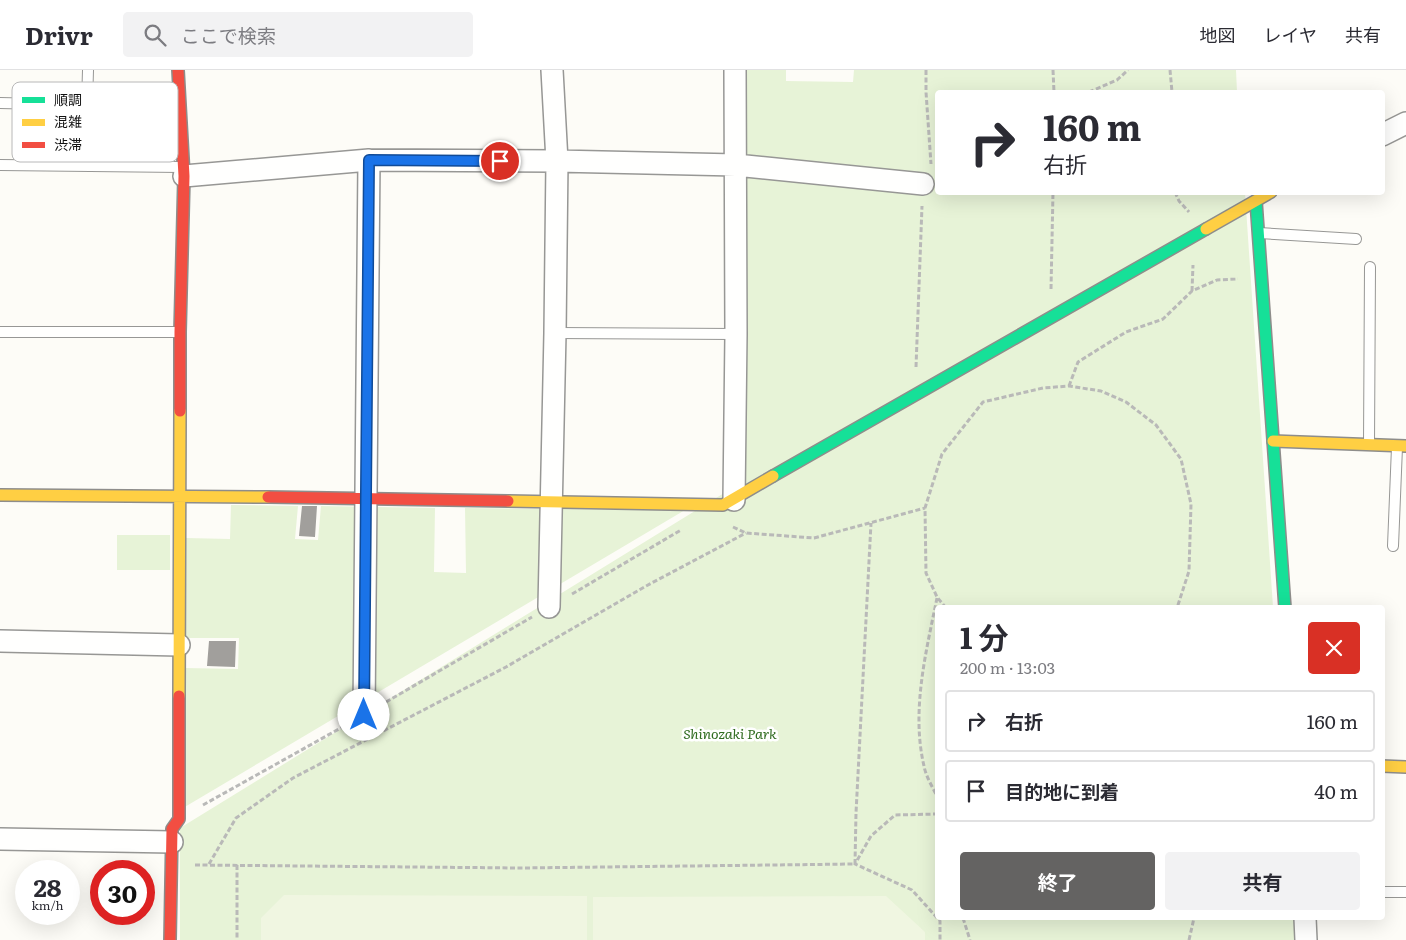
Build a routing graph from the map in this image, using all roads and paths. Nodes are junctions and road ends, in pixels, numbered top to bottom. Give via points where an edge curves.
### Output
1 (178, 70) edge
2 (552, 70) edge
3 (735, 70) edge
4 (926, 70) edge
5 (1053, 70) edge
6 (1128, 70) edge
7 (1170, 70) edge
8 (1054, 90) edge
9 (1094, 90) edge
10 (1172, 90) edge
11 (1406, 123) edge
12 (1385, 134) edge
13 (369, 160) junction
14 (557, 161) junction
15 (0, 165) edge
16 (736, 165) junction
17 (183, 172) junction
18 (923, 184) junction
19 (1053, 195) edge
20 (1266, 195) edge
21 (1256, 201) junction
22 (1258, 233) junction
23 (1356, 239) dead end
24 (1370, 267) dead end
25 (1261, 277) junction
26 (1050, 318) junction
27 (0, 332) edge
28 (180, 332) junction
29 (555, 332) junction
30 (736, 334) junction
31 (1069, 386) junction
32 (915, 396) junction
33 (1273, 441) junction
34 (1369, 445) junction
35 (1402, 446) edge
36 (0, 495) edge
37 (180, 497) junction
38 (365, 498) junction
39 (734, 500) junction
40 (552, 502) junction
41 (925, 508) junction
42 (871, 523) junction
43 (731, 526) dead end
44 (682, 529) dead end
45 (746, 533) junction
46 (1393, 546) dead end
47 (937, 597) junction
48 (936, 605) edge
49 (944, 605) edge
50 (1178, 605) edge
51 (1285, 605) edge
52 (549, 607) junction
53 (935, 608) edge
54 (0, 641) edge
55 (179, 644) junction
56 (364, 715) junction
57 (1385, 766) edge
58 (1406, 767) edge
59 (935, 792) edge
60 (935, 814) edge
61 (179, 819) junction
62 (0, 839) edge
63 (172, 842) junction
64 (172, 864) junction
65 (855, 864) junction
66 (208, 865) junction
67 (237, 865) junction
68 (1385, 892) edge
69 (1406, 892) edge
70 (935, 915) edge
71 (939, 920) edge
72 (964, 920) edge
73 (1194, 920) edge
74 (1305, 920) edge
75 (170, 940) edge
76 (237, 940) edge
77 (940, 940) edge
78 (970, 940) edge
79 (1190, 940) edge
80 (1306, 940) edge

1 - 17 street
2 - 14 street
3 - 16 street
4 - 18 path via 932,177
5 - 8 path
6 - 9 path via 1117,80
7 - 10 path
11 - 12 street
13 - 14 street
13 - 17 street
13 - 38 street
14 - 16 street
14 - 29 street
15 - 17 lane
16 - 18 street
16 - 30 street
17 - 28 street
18 - 32 path
19 - 26 path
20 - 21 street
21 - 22 street
21 - 26 street
22 - 23 lane
22 - 25 street
24 - 34 lane
25 - 31 path via 1217,280 1192,291 1163,319 1126,332 1078,362
25 - 33 street
26 - 32 street
27 - 28 lane
28 - 37 street
29 - 30 lane
29 - 40 street
30 - 39 street
31 - 41 path via 1043,388 983,402 942,454
31 - 50 path via 1101,391 1126,402 1156,426 1181,459 1191,504 1189,571
32 - 39 street
33 - 34 street
33 - 51 street
34 - 35 street
35 - 46 lane
36 - 37 street
37 - 38 street
37 - 55 street
38 - 40 street
38 - 56 street
39 - 40 street via 724,505
40 - 52 street
41 - 42 path
41 - 47 path via 926,573
42 - 45 path via 814,538
42 - 65 path
43 - 45 path
44 - 52 path
45 - 66 path via 506,667 294,778 236,818
47 - 48 path
47 - 49 path
52 - 56 path
53 - 59 path via 922,680 919,731 924,768
54 - 55 street
55 - 61 street
56 - 61 path
57 - 58 street
60 - 65 path via 895,815 871,836
61 - 63 street via 172,829
62 - 63 street
63 - 64 street
64 - 66 path
64 - 75 street
65 - 67 path via 521,868
65 - 70 path via 912,890
66 - 67 path
67 - 76 path
68 - 69 lane
71 - 77 path
72 - 78 path
73 - 79 path
74 - 80 street

